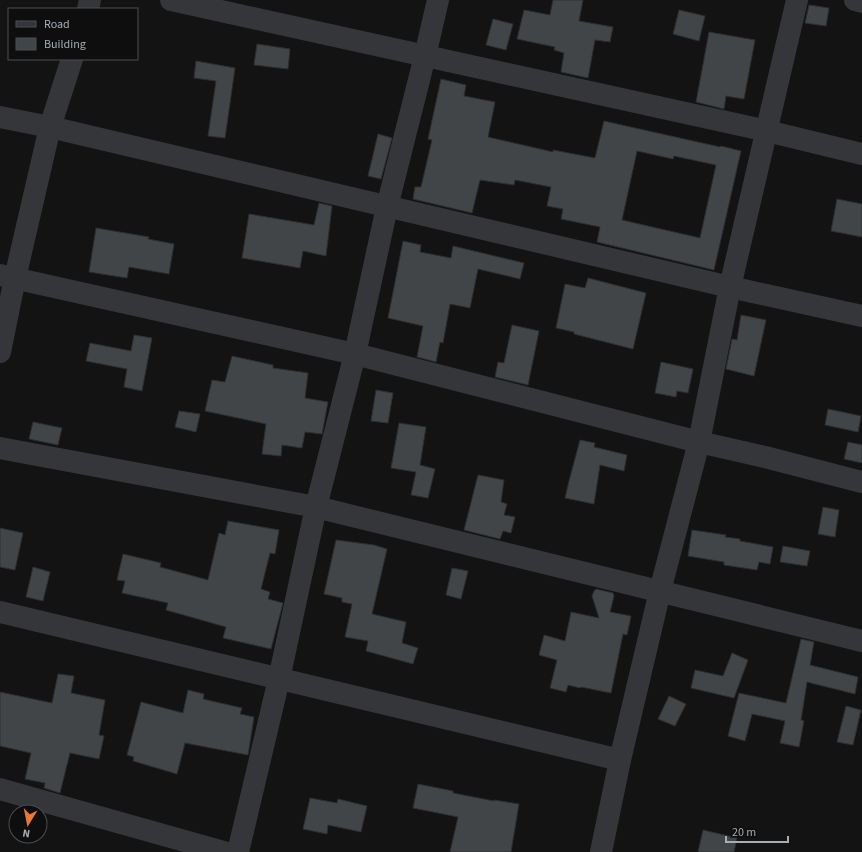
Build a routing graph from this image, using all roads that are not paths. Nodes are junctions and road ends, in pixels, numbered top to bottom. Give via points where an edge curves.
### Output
1 (171, 0) edge
2 (438, 0) edge
3 (797, 0) edge
4 (854, 0) edge
5 (862, 2) edge
6 (425, 56) junction
7 (72, 60) edge
8 (0, 117) edge
9 (50, 127) junction
10 (767, 131) junction
11 (862, 154) edge
12 (387, 206) junction
13 (7, 277) edge
14 (730, 287) junction
15 (862, 316) edge
16 (0, 352) edge
17 (355, 354) junction
18 (699, 442) junction
19 (0, 448) edge
20 (862, 482) edge
21 (316, 507) junction
22 (660, 591) junction
23 (0, 612) edge
24 (862, 641) edge
25 (279, 679) junction
26 (620, 760) junction
27 (0, 789) edge
28 (224, 852) edge
29 (238, 852) edge
30 (601, 852) edge

1 - 6 street
2 - 6 street
3 - 10 street
4 - 5 street
6 - 10 street
6 - 12 street
7 - 9 street
8 - 9 street
9 - 12 street
9 - 13 street
10 - 11 street
10 - 14 street
12 - 14 street
12 - 17 street
13 - 16 street
13 - 17 street
14 - 15 street
14 - 18 street
17 - 18 street
17 - 21 street
18 - 20 street
18 - 22 street
19 - 21 street
21 - 22 street
21 - 25 street
22 - 24 street
22 - 26 street
23 - 25 street
25 - 26 street
25 - 29 street
26 - 30 street
27 - 28 street

